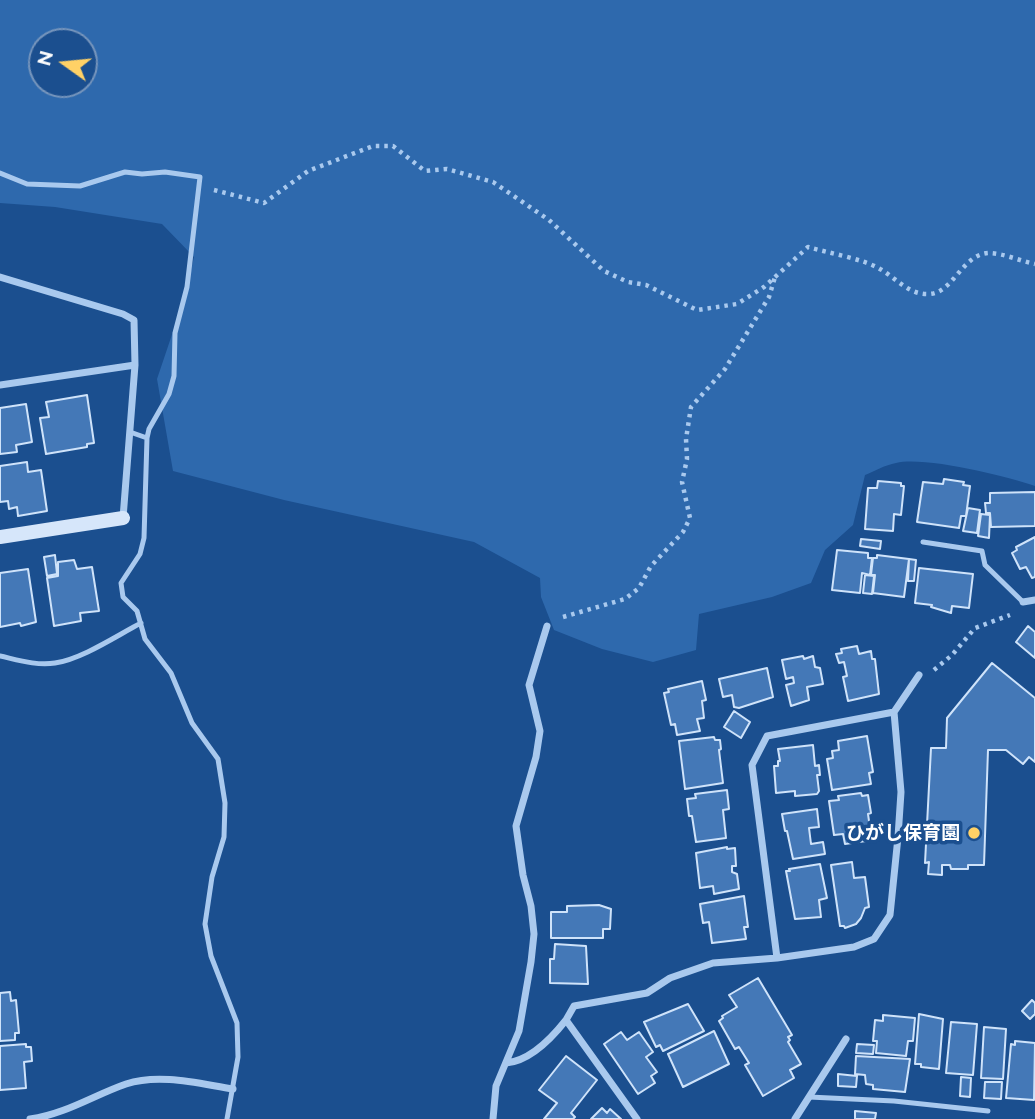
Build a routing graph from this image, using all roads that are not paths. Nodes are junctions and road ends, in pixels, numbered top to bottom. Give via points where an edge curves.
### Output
1 (0, 173) edge
2 (0, 277) edge
3 (135, 365) junction
4 (0, 385) edge
5 (130, 432) junction
6 (147, 438) junction
7 (122, 519) joint
8 (0, 537) edge
9 (923, 542) dead end
10 (1035, 600) edge
11 (1023, 602) joint
12 (141, 623) junction
13 (547, 625) road end
14 (0, 656) edge
15 (919, 675) road end
16 (894, 712) junction
17 (777, 958) junction
18 (566, 1020) junction
19 (846, 1039) dead end
20 (506, 1063) junction
21 (233, 1089) junction
22 (809, 1097) junction
23 (988, 1111) dead end
24 (30, 1119) edge
25 (228, 1119) edge
26 (493, 1119) edge
27 (637, 1119) edge
28 (795, 1119) edge

1 - 6 lane via 27,184 80,186 125,172 200,177 187,287 175,333 174,376
2 - 3 street via 134,320
3 - 4 street
3 - 5 street
5 - 6 lane
5 - 7 street
6 - 12 lane via 144,538 140,554 121,583 123,597 137,611
7 - 8 street
9 - 11 lane via 982,551 985,565
10 - 11 street
12 - 14 lane via 55,663
12 - 21 lane via 152,650 172,673 192,723 218,759 225,803 224,837 205,924 211,956 237,1023
13 - 20 street via 529,685 540,731 536,757 516,826 534,934 519,1031
15 - 16 street
16 - 17 street via 901,792 890,915 874,939 854,947
16 - 17 street via 767,736 752,765
17 - 18 street via 713,962 670,978 647,993 574,1006
18 - 20 street via 520,1062
18 - 27 street
19 - 22 street
20 - 26 street via 496,1086
21 - 24 street via 155,1079 127,1083 82,1104
21 - 25 lane
22 - 23 lane
22 - 28 street

